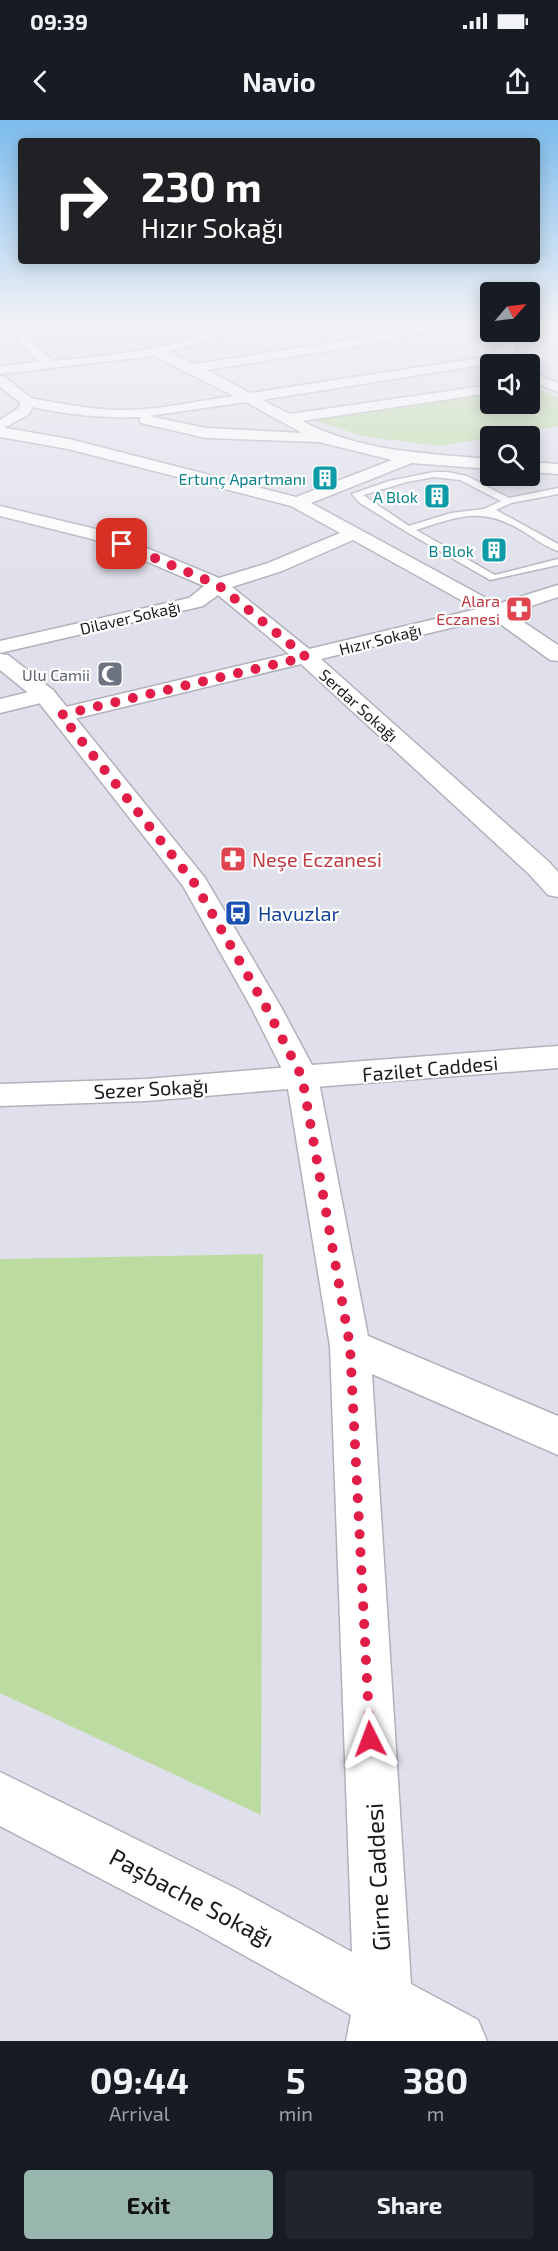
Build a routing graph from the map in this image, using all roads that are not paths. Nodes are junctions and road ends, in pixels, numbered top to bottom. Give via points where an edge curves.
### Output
1 (22, 412) edge
2 (93, 412) edge
3 (153, 412) edge
4 (272, 412) edge
5 (336, 412) edge
6 (118, 414) junction
7 (286, 419) junction
8 (0, 426) edge
9 (0, 432) edge
10 (323, 438) junction
11 (411, 458) junction
12 (480, 463) edge
13 (540, 468) edge
14 (558, 469) edge
15 (558, 491) edge
16 (508, 501) junction
17 (297, 502) junction
18 (0, 511) edge
19 (496, 514) junction
20 (408, 529) junction
21 (355, 533) junction
22 (558, 548) edge
23 (558, 562) edge
24 (218, 585) junction
25 (558, 591) edge
26 (558, 597) edge
27 (495, 611) junction
28 (0, 647) edge
29 (558, 655) edge
30 (306, 657) junction
31 (0, 660) edge
32 (53, 705) junction
33 (0, 706) edge
34 (558, 889) edge
35 (558, 1057) edge
36 (302, 1077) junction
37 (0, 1095) edge
38 (350, 1346) junction
39 (558, 1436) edge
40 (0, 1798) edge
41 (379, 2020) edge
42 (457, 2041) edge

1 - 8 street
2 - 6 street
3 - 6 street
4 - 7 street
5 - 7 street
6 - 10 street via 206,434
7 - 10 street
9 - 17 street via 69,444
10 - 11 street
11 - 12 street
11 - 17 street
13 - 14 street
15 - 16 lane
16 - 19 lane via 488,510
16 - 20 lane via 457,476 443,475 390,482 357,494
17 - 21 street
18 - 24 street, Serdar Sokağı via 102,536
19 - 20 lane via 468,513
19 - 22 lane
20 - 23 lane via 494,578
21 - 24 street, Dilaver Sokağı via 274,567
21 - 27 street
24 - 28 street, Dilaver Sokağı via 196,602
24 - 30 street, Serdar Sokağı
25 - 27 street, Hızır Sokağı
26 - 27 street
27 - 29 street
27 - 30 street, Hızır Sokağı
30 - 32 street, Hızır Sokağı
30 - 34 street, Serdar Sokağı via 540,868
31 - 32 street, Girne Caddesi
32 - 33 street, Hızır Sokağı
32 - 36 street, Girne Caddesi via 195,884
35 - 36 street, Fazilet Caddesi
36 - 37 street, Sezer Sokağı via 146,1090
36 - 38 street, Girne Caddesi
38 - 39 street
38 - 41 street, Girne Caddesi
40 - 41 street, Paşbache Sokağı via 217,1909
41 - 42 street

